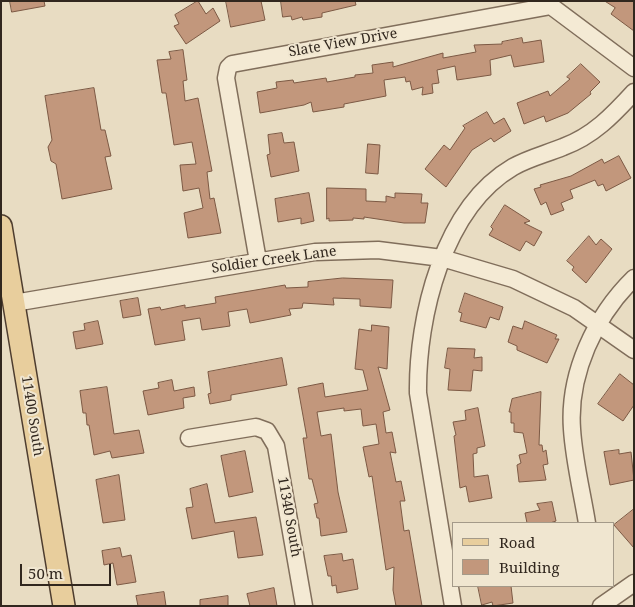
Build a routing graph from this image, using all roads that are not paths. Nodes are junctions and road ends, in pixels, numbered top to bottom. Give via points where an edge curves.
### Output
1 (634, 68) edge
2 (634, 92) edge
3 (1, 226) edge
4 (442, 258) junction
5 (258, 261) junction
6 (634, 278) edge
7 (14, 303) junction
8 (599, 324) junction
9 (634, 350) edge
10 (189, 438) dead end
11 (587, 522) edge
12 (634, 583) edge
13 (615, 590) edge
14 (64, 606) edge
15 (304, 606) edge
16 (453, 606) edge
17 (601, 606) edge

1 - 5 street, Slate View Drive via 551,6 232,64 226,78
2 - 4 street via 612,117 593,132 562,148 526,160 492,181 465,212
3 - 7 main road, 11400 South
4 - 5 street, Soldier Creek Lane via 357,249
4 - 8 street, Soldier Creek Lane via 532,286
4 - 16 street via 424,322 418,393
5 - 7 street, Soldier Creek Lane
6 - 8 street via 611,304
7 - 14 main road, 11400 South
8 - 9 street, Soldier Creek Lane
8 - 11 street via 581,364 572,412 573,444
10 - 15 street, 11340 South via 250,428 267,432 276,446
12 - 13 street
13 - 17 street

